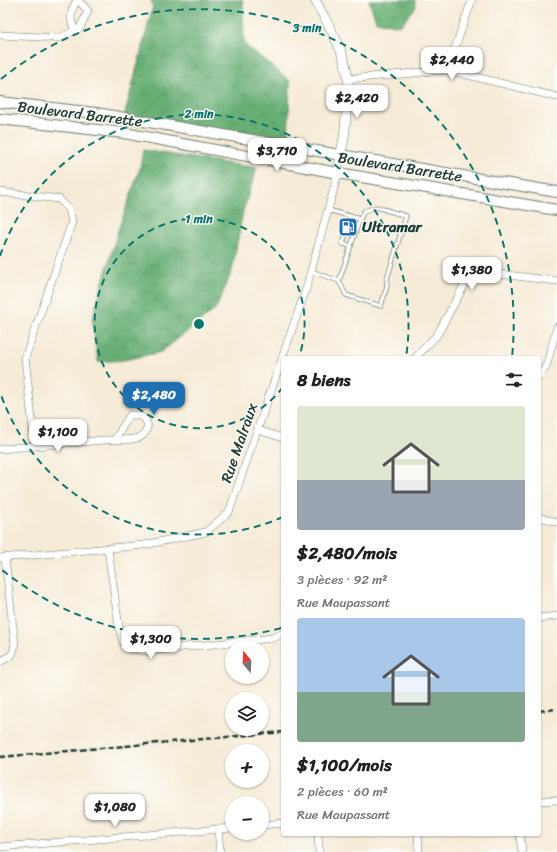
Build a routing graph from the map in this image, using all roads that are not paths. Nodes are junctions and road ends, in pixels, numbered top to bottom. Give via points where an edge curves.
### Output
1 (77, 0) edge
2 (315, 0) edge
3 (472, 0) edge
4 (75, 31) junction
5 (0, 35) edge
6 (447, 70) junction
7 (348, 79) junction
8 (557, 96) edge
9 (0, 102) edge
10 (0, 119) edge
11 (340, 154) junction
12 (338, 173) junction
13 (0, 192) edge
14 (557, 192) edge
15 (328, 210) junction
16 (557, 210) edge
17 (351, 216) junction
18 (360, 219) junction
19 (351, 246) junction
20 (311, 271) junction
21 (339, 281) junction
22 (557, 281) edge
23 (557, 327) edge
24 (283, 356) edge
25 (417, 356) edge
26 (281, 361) edge
27 (541, 373) edge
28 (258, 430) junction
29 (281, 437) edge
30 (114, 439) junction
31 (35, 446) junction
32 (0, 449) edge
33 (541, 517) edge
34 (557, 522) edge
35 (108, 549) junction
36 (3, 558) edge
37 (557, 616) edge
38 (541, 618) edge
39 (281, 633) edge
40 (0, 662) edge
41 (557, 800) edge
42 (541, 801) edge
43 (281, 823) edge
44 (269, 824) edge
45 (225, 828) edge
46 (218, 829) junction
47 (318, 836) edge
48 (418, 836) edge
49 (520, 836) edge
50 (1, 849) edge
51 (220, 852) edge
52 (319, 852) edge
53 (419, 852) edge
54 (522, 852) edge

1 - 4 street via 71,12
1 - 4 street via 88,11 80,28
2 - 7 street via 338,45
3 - 6 street
4 - 5 street via 60,38
6 - 7 street
6 - 8 street
7 - 11 street via 344,144
9 - 11 main road, Boulevard Barrette via 96,113
10 - 12 main road, Boulevard Barrette via 124,133
11 - 12 street, Rue Malraux
11 - 14 main road, Boulevard Barrette
12 - 15 street, Rue Malraux
12 - 16 main road, Boulevard Barrette
13 - 31 street via 59,199 70,209 72,222 25,358
15 - 17 lane
15 - 20 street, Rue Malraux
17 - 18 lane
17 - 19 lane via 343,244
18 - 19 lane
18 - 21 lane via 364,210 376,207 406,216 380,306 346,295
19 - 21 lane
20 - 21 lane
20 - 24 street, Rue Malraux
22 - 25 street via 482,272 477,274 467,280 437,335
23 - 27 street via 546,367
26 - 28 street, Rue Malraux
28 - 29 street
28 - 35 street, Rue Malraux via 229,512 206,532 144,545
30 - 30 street via 140,438 147,428 146,422 138,414 130,415
30 - 31 street
31 - 32 street
33 - 34 street
35 - 36 street, Rue Malraux
35 - 39 street via 119,627 123,642 132,649 145,651 273,638
36 - 40 street via 15,645 12,656
37 - 38 street
41 - 42 street
43 - 44 street
45 - 46 street
46 - 50 street
46 - 51 street
47 - 52 street
48 - 53 street
49 - 54 street

